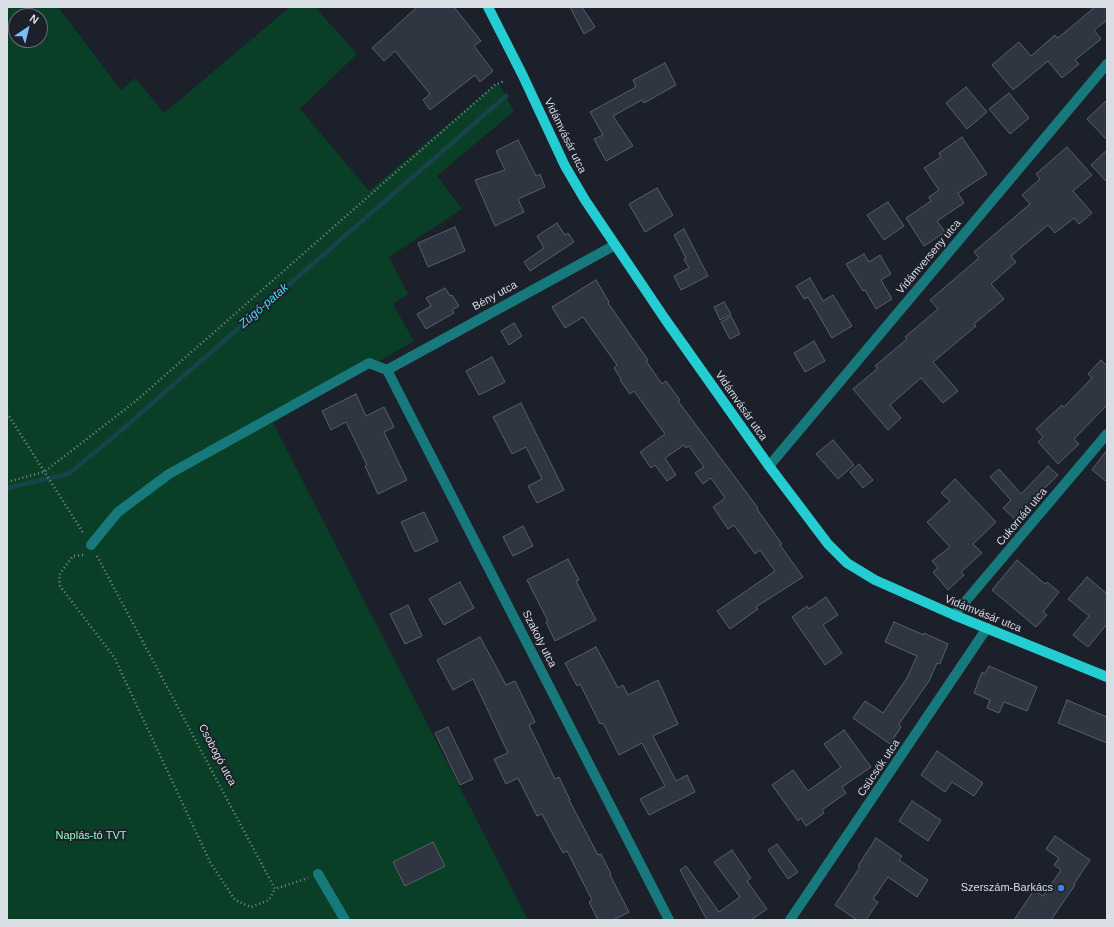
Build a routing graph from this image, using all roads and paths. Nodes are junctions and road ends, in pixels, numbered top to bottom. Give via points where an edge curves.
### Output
1 (488, 7) edge
2 (1107, 64) edge
3 (504, 81) dead end
4 (615, 245) junction
5 (387, 370) junction
6 (7, 413) edge
7 (1107, 434) edge
8 (769, 466) junction
9 (44, 472) junction
10 (7, 482) edge
11 (90, 548) junction
12 (954, 615) junction
13 (987, 628) junction
14 (1107, 677) edge
15 (318, 874) joint
16 (275, 889) junction
17 (345, 920) edge
18 (669, 920) edge
19 (790, 920) edge

1 - 4 main road, Vidámvásár utca via 565,166
2 - 8 street, Vidámverseny utca
3 - 9 path via 495,85 137,400
4 - 5 street, Bény utca
4 - 8 main road, Vidámvásár utca
5 - 11 street via 369,363 170,474 118,512
5 - 18 street, Szakoly utca
6 - 9 path, Csobogó utca
7 - 12 street, Cukornád utca
8 - 12 main road, Vidámvásár utca via 828,544 847,563 875,580
9 - 10 path
9 - 11 path, Csobogó utca
11 - 16 path, Csobogó utca
11 - 16 path via 73,556 59,575 60,586 114,657 210,862 235,900 251,907 269,900
12 - 13 main road, Vidámvásár utca
13 - 14 main road, Vidámvásár utca
13 - 19 street, Csücsök utca
15 - 16 path
15 - 17 street

